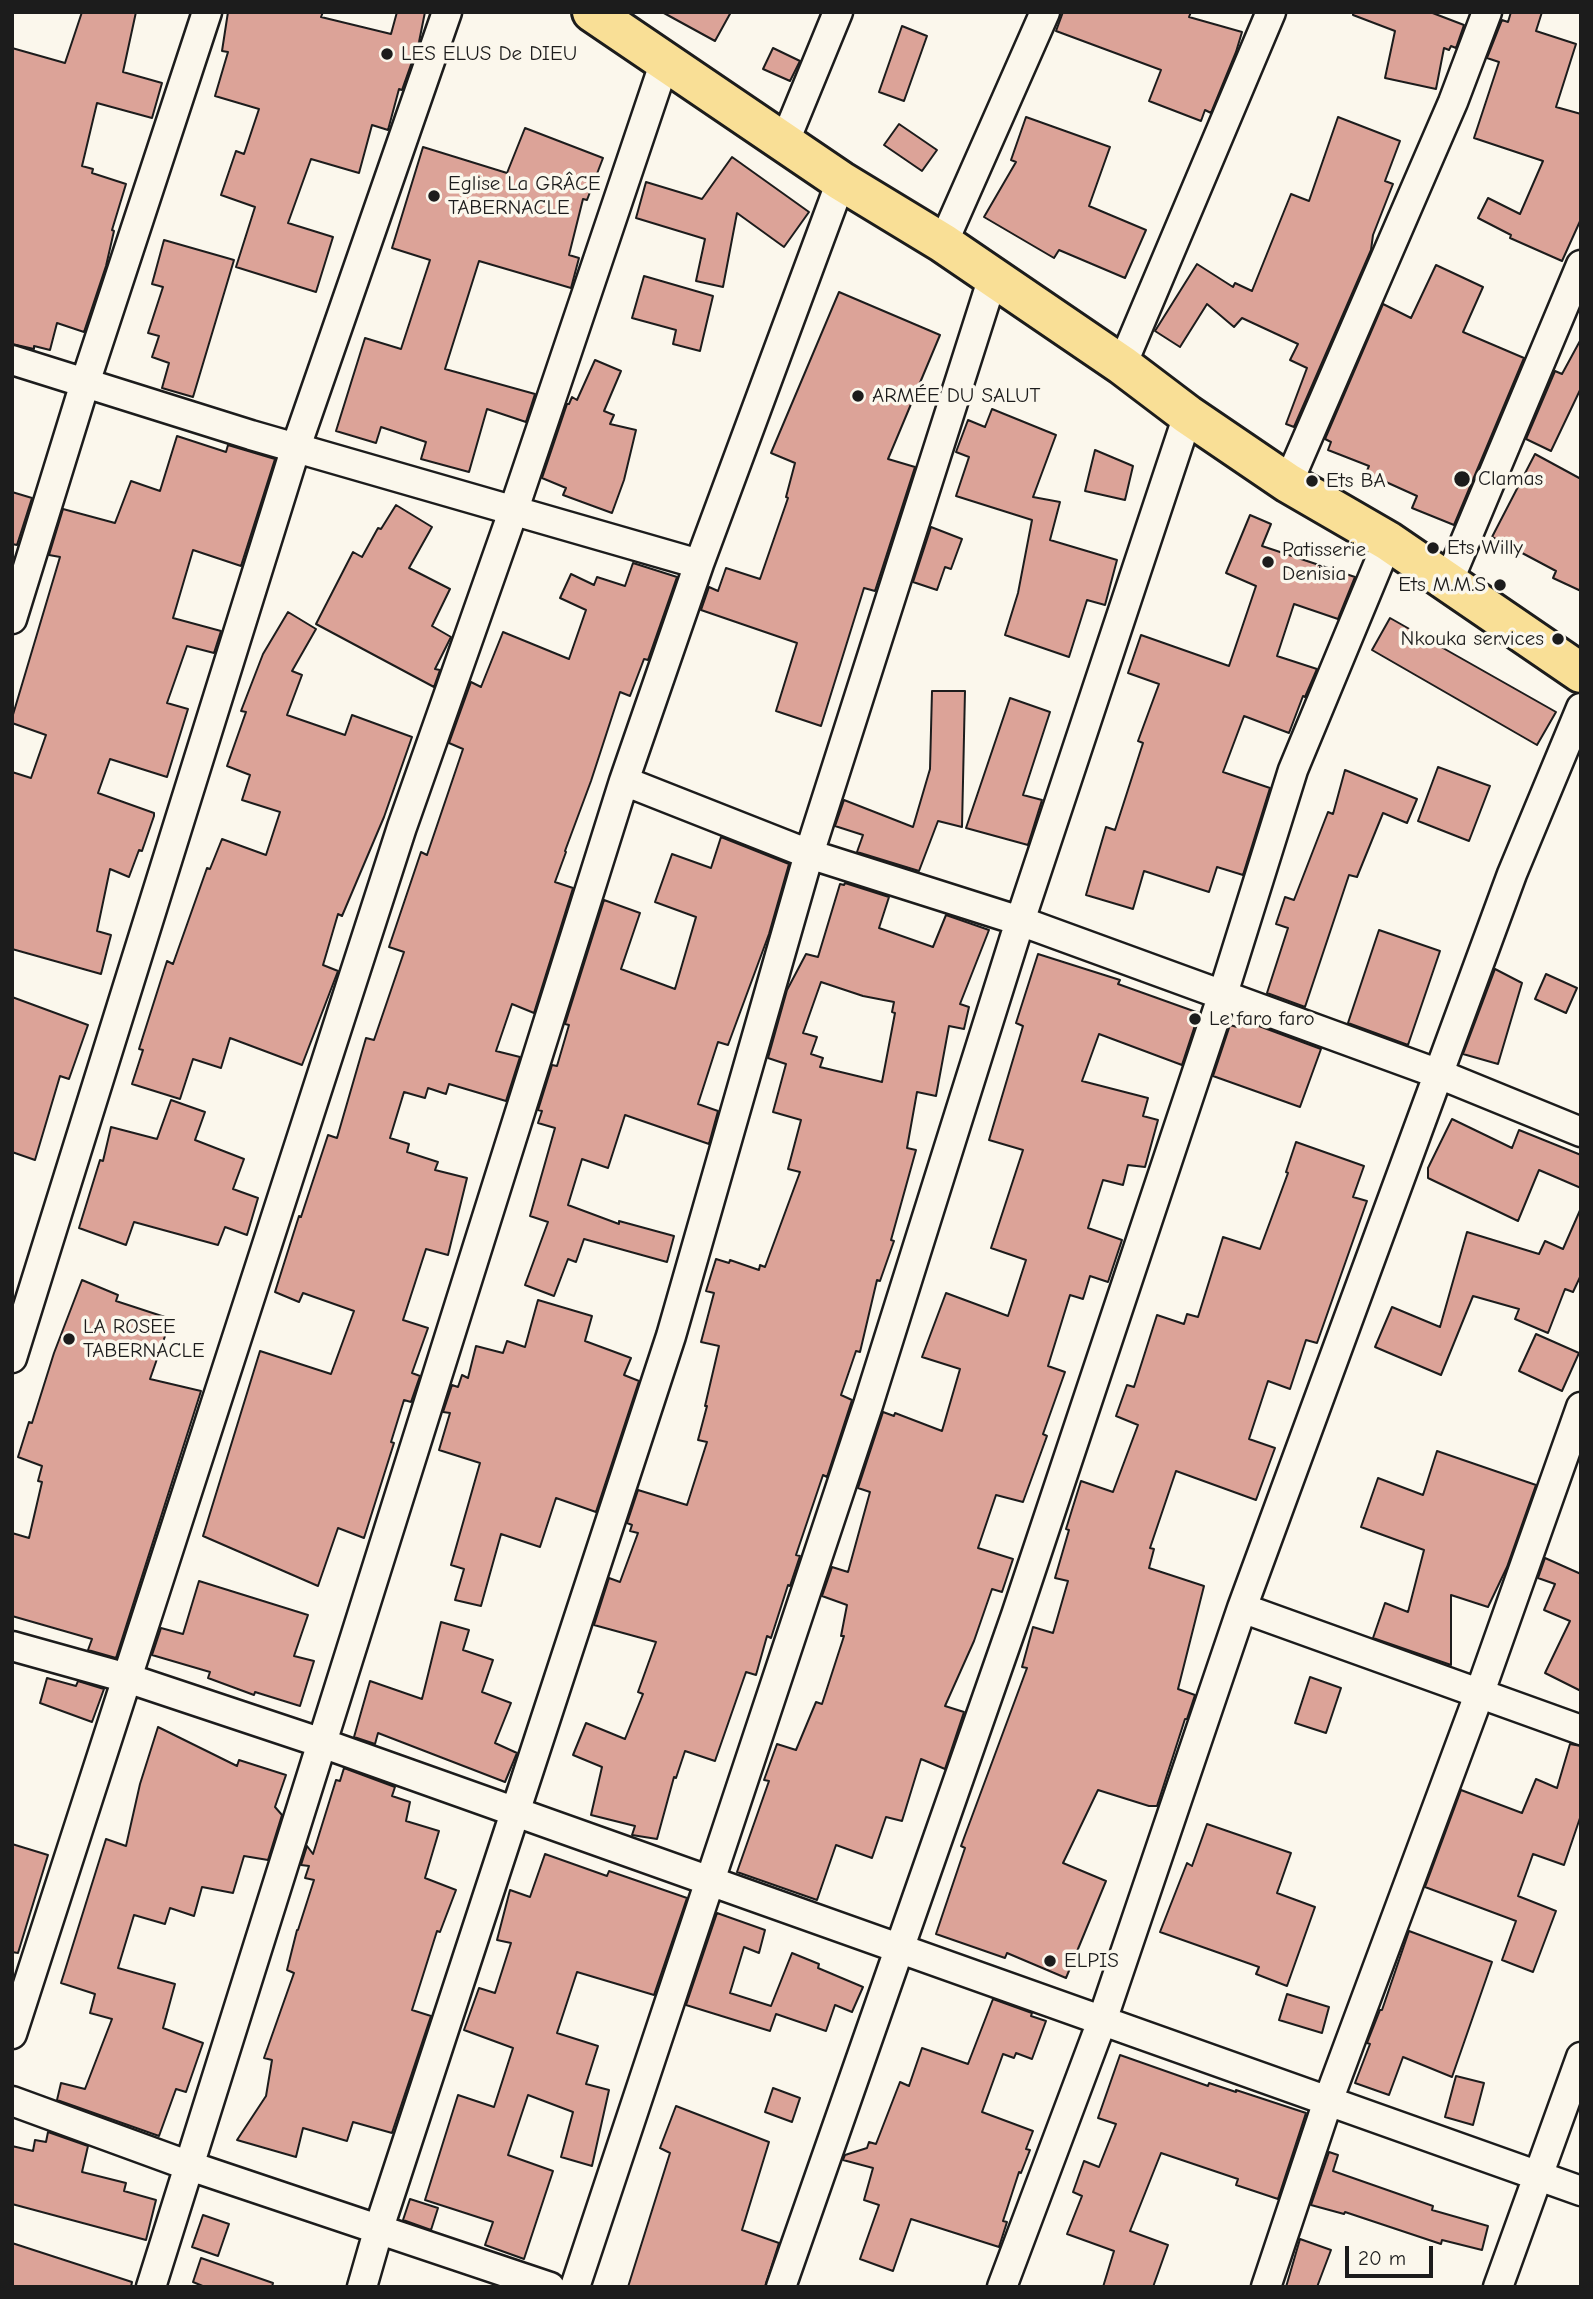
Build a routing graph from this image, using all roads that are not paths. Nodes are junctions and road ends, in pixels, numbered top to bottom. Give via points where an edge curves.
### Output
1 (207, 12) edge
2 (447, 12) edge
3 (592, 12) edge
4 (838, 12) edge
5 (1045, 12) edge
6 (1271, 12) edge
7 (1487, 12) edge
8 (627, 23) edge
9 (665, 61) junction
10 (785, 141) junction
11 (841, 181) junction
12 (943, 243) junction
13 (1581, 265) edge
14 (993, 277) junction
15 (12, 360) edge
16 (1122, 365) junction
17 (85, 383) junction
18 (1188, 415) junction
19 (296, 447) junction
20 (1288, 483) junction
21 (514, 509) junction
22 (1388, 541) junction
23 (699, 564) junction
24 (1449, 580) junction
25 (12, 619) edge
26 (1581, 673) edge
27 (1581, 708) edge
28 (624, 781) junction
29 (809, 854) junction
30 (1020, 921) junction
31 (1222, 997) junction
32 (1439, 1074) junction
33 (1581, 1132) edge
34 (12, 1358) edge
35 (1581, 1407) edge
36 (1242, 1608) junction
37 (12, 1646) edge
38 (127, 1678) junction
39 (1480, 1692) junction
40 (1581, 1730) edge
41 (322, 1743) junction
42 (516, 1812) junction
43 (709, 1881) junction
44 (899, 1949) junction
45 (1102, 2021) junction
46 (12, 2034) edge
47 (1581, 2057) edge
48 (12, 2101) edge
49 (1328, 2101) junction
50 (187, 2165) junction
51 (1539, 2176) junction
52 (1581, 2191) edge
53 (379, 2228) junction
54 (151, 2287) edge
55 (362, 2287) edge
56 (550, 2287) edge
57 (575, 2287) edge
58 (781, 2287) edge
59 (1002, 2287) edge
60 (1266, 2287) edge
61 (1498, 2287) edge

1 - 17 street
2 - 19 street
3 - 8 highway
4 - 10 street
5 - 12 street
6 - 16 street
7 - 20 street via 1453,102
8 - 9 highway
9 - 10 highway
9 - 21 street
10 - 11 highway
11 - 12 highway
11 - 23 street
12 - 14 highway
13 - 24 street
14 - 16 highway
14 - 29 street
15 - 17 street
16 - 18 highway
17 - 19 street
17 - 25 street
18 - 20 highway
18 - 30 street
19 - 21 street
19 - 34 street
20 - 22 highway
21 - 23 street
21 - 38 street via 402,827
22 - 24 highway
22 - 31 street via 1293,770
23 - 28 street
24 - 26 highway
27 - 32 street via 1512,874
28 - 29 street
28 - 41 street
29 - 30 street
29 - 42 street via 671,1336
30 - 31 street
30 - 43 street via 868,1405
31 - 32 street
31 - 44 street
32 - 33 street
32 - 36 street
35 - 39 street
36 - 39 street
36 - 45 street
37 - 38 street
38 - 41 street
38 - 46 street
39 - 40 street
39 - 49 street
41 - 42 street
41 - 50 street
42 - 43 street
42 - 53 street
43 - 44 street
43 - 57 street
44 - 45 street
44 - 58 street
45 - 49 street
45 - 59 street
47 - 51 street
48 - 50 street
49 - 51 street
49 - 60 street
50 - 53 street
50 - 54 street
51 - 52 street
51 - 61 street
53 - 55 street
53 - 56 street

